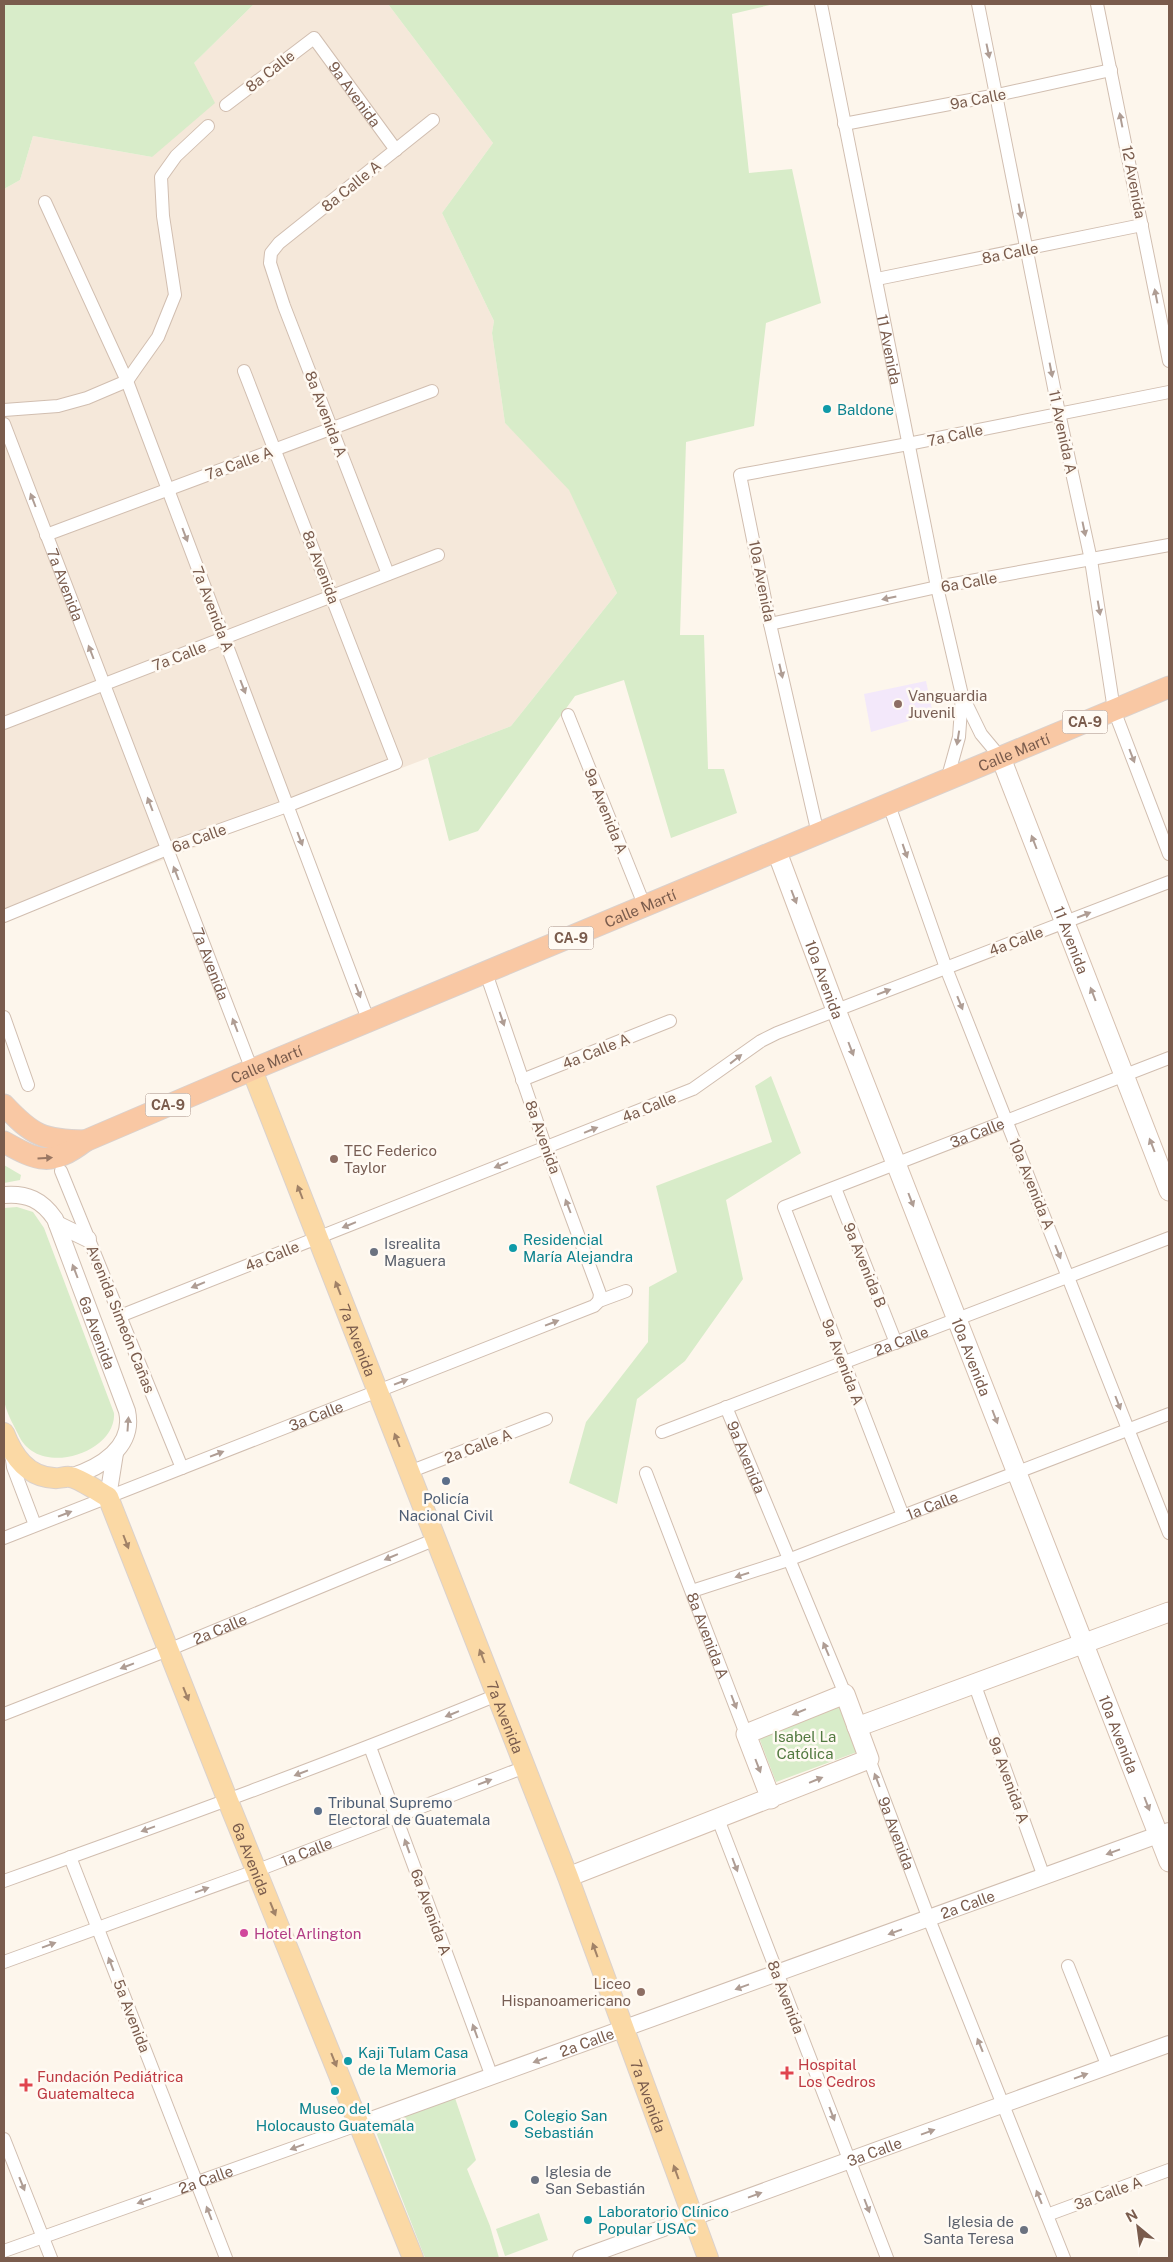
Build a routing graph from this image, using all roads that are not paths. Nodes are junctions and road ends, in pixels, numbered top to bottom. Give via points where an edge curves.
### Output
1 (821, 4) edge
2 (978, 4) edge
3 (1097, 4) edge
4 (314, 38) joint
5 (1111, 70) junction
6 (997, 95) junction
7 (226, 105) dead end
8 (433, 120) dead end
9 (844, 124) junction
10 (208, 126) dead end
11 (396, 150) junction
12 (44, 202) dead end
13 (1142, 225) junction
14 (1027, 249) junction
15 (271, 253) joint
16 (876, 279) junction
17 (1169, 361) edge
18 (244, 372) dead end
19 (126, 380) junction
20 (432, 391) dead end
21 (1169, 392) edge
22 (4, 410) edge
23 (1059, 413) junction
24 (4, 424) edge
25 (332, 428) junction
26 (908, 444) junction
27 (275, 450) junction
28 (740, 474) joint
29 (168, 490) junction
30 (46, 535) junction
31 (1169, 545) edge
32 (438, 555) dead end
33 (1091, 560) junction
34 (388, 574) junction
35 (937, 588) junction
36 (332, 596) junction
37 (770, 624) junction
38 (224, 638) junction
39 (104, 684) junction
40 (1169, 687) edge
41 (962, 695) junction
42 (1114, 710) junction
43 (568, 714) dead end
44 (4, 724) edge
45 (1001, 758) junction
46 (396, 763) joint
47 (947, 780) junction
48 (889, 804) junction
49 (287, 806) junction
50 (818, 834) junction
51 (167, 849) junction
52 (777, 852) junction
53 (1169, 854) edge
54 (1169, 882) edge
55 (645, 907) junction
56 (4, 916) edge
57 (1065, 922) junction
58 (946, 968) junction
59 (486, 973) junction
60 (836, 1010) junction
61 (4, 1018) edge
62 (670, 1021) dead end
63 (369, 1022) junction
64 (1169, 1058) edge
65 (252, 1070) junction
66 (1124, 1076) junction
67 (522, 1080) junction
68 (28, 1085) dead end
69 (5, 1111) edge
70 (1007, 1121) junction
71 (85, 1141) junction
72 (4, 1142) edge
73 (546, 1148) junction
74 (896, 1164) junction
75 (61, 1171) dead end
76 (835, 1188) junction
77 (1169, 1191) edge
78 (4, 1196) edge
79 (784, 1207) joint
80 (57, 1224) junction
81 (318, 1238) junction
82 (1169, 1238) edge
83 (88, 1239) junction
84 (1068, 1277) junction
85 (626, 1291) dead end
86 (599, 1301) junction
87 (120, 1316) junction
88 (957, 1319) junction
89 (896, 1343) junction
90 (843, 1363) junction
91 (378, 1391) junction
92 (726, 1407) junction
93 (1169, 1414) edge
94 (546, 1419) dead end
95 (1128, 1430) junction
96 (662, 1432) dead end
97 (7, 1441) edge
98 (115, 1453) junction
99 (182, 1468) junction
100 (409, 1472) junction
101 (1017, 1472) junction
102 (646, 1473) dead end
103 (70, 1477) junction
104 (108, 1497) junction
105 (903, 1516) junction
106 (35, 1526) junction
107 (1169, 1533) edge
108 (4, 1538) edge
109 (436, 1539) junction
110 (788, 1560) junction
111 (692, 1591) junction
112 (1169, 1612) edge
113 (1086, 1644) junction
114 (168, 1650) junction
115 (974, 1683) junction
116 (845, 1694) junction
117 (497, 1695) junction
118 (4, 1714) edge
119 (857, 1727) junction
120 (746, 1734) junction
121 (370, 1747) junction
122 (869, 1759) junction
123 (525, 1767) junction
124 (771, 1799) junction
125 (228, 1801) junction
126 (396, 1817) junction
127 (718, 1819) junction
128 (1164, 1833) edge
129 (70, 1857) junction
130 (1169, 1862) edge
131 (258, 1870) junction
132 (1044, 1876) junction
133 (568, 1877) junction
134 (4, 1881) edge
135 (930, 1919) junction
136 (97, 1928) junction
137 (4, 1962) edge
138 (1068, 1966) dead end
139 (777, 1974) junction
140 (624, 2029) junction
141 (1169, 2044) edge
142 (1108, 2067) junction
143 (492, 2077) junction
144 (1003, 2105) junction
145 (360, 2124) junction
146 (4, 2139) edge
147 (850, 2160) junction
148 (1169, 2170) edge
149 (197, 2182) junction
150 (1047, 2215) junction
151 (693, 2218) junction
152 (43, 2237) junction
153 (4, 2251) edge
154 (51, 2258) edge
155 (226, 2258) edge
156 (413, 2258) edge
157 (581, 2258) edge
158 (708, 2258) edge
159 (887, 2258) edge
160 (1064, 2258) edge

1 - 9 street, 11 Avenida
2 -> 6 street, 11 Avenida A
3 - 5 street, 12 Avenida
4 - 7 street, 8a Calle
4 - 11 street, 9a Avenida
5 - 6 street, 9a Calle
13 -> 5 street, 12 Avenida
6 - 9 street, 9a Calle
6 -> 14 street, 11 Avenida A
8 - 11 street, 8a Calle A
9 - 16 street, 11 Avenida
10 - 19 street via 176,156 161,177 163,216 175,295 158,336
11 - 15 street, 8a Calle A via 279,243
12 - 19 street, 7a Avenida A
13 - 14 street, 8a Calle
17 -> 13 street, 12 Avenida
14 - 16 street, 8a Calle
14 -> 23 street, 11 Avenida A
15 - 25 street, 8a Avenida A via 270,263 284,306
16 - 26 street, 11 Avenida
18 - 27 street, 8a Avenida
19 - 22 street via 87,398 58,406
19 - 29 street, 7a Avenida A
20 - 25 street, 7a Calle A
21 - 23 street, 7a Calle
23 - 26 street, 7a Calle
23 -> 33 street, 11 Avenida A
30 -> 24 street, 7a Avenida
25 - 27 street, 7a Calle A
25 - 34 street, 8a Avenida A
26 - 28 street, 7a Calle
26 - 35 street, 11 Avenida
27 - 29 street, 7a Calle A
27 - 36 street, 8a Avenida
28 - 37 street, 10a Avenida
29 - 30 street, 7a Calle A
29 -> 38 street, 7a Avenida A
39 -> 30 street, 7a Avenida
31 - 33 street, 6a Calle
32 - 34 street, 7a Calle
33 - 35 street, 6a Calle
33 -> 42 street, 11 Avenida A
34 - 36 street, 7a Calle
35 -> 37 street, 6a Calle
35 - 41 street, 11 Avenida
36 - 38 street, 7a Calle
36 - 46 street, 8a Avenida
37 -> 50 street, 10a Avenida
38 - 39 street, 7a Calle
38 -> 49 street, 7a Avenida A
39 - 44 street, 7a Calle
51 -> 39 street, 7a Avenida
40 - 42 highway, Calle Martí / CA-9
41 - 45 street, 11 Avenida via 981,734
41 -> 47 street, 11 Avenida via 957,744
42 - 45 highway, Calle Martí / CA-9
42 -> 53 street, 11 Avenida A
43 - 55 street, 9a Avenida A
45 - 47 highway, Calle Martí / CA-9
57 -> 45 main road, 11 Avenida
46 - 49 street, 6a Calle
47 - 48 highway, Calle Martí / CA-9
48 - 50 highway, Calle Martí / CA-9
48 -> 58 street, 10a Avenida A
49 - 51 street, 6a Calle
49 -> 63 street, 7a Avenida A
50 - 52 highway, Calle Martí / CA-9
51 - 56 street, 6a Calle
65 -> 51 street, 7a Avenida
52 - 55 highway, Calle Martí / CA-9
52 -> 60 main road, 10a Avenida
57 -> 54 street, 4a Calle
55 - 59 highway, Calle Martí / CA-9
57 - 58 street, 4a Calle
66 -> 57 main road, 11 Avenida
60 -> 58 street, 4a Calle
58 -> 70 street, 10a Avenida A
59 - 63 highway, Calle Martí / CA-9
59 -> 67 street, 8a Avenida
73 -> 60 street, 4a Calle via 693,1089 761,1041
60 -> 74 main road, 10a Avenida
61 - 68 street
62 - 67 street, 4a Calle A
63 - 65 highway, Calle Martí / CA-9
64 - 66 street, 3a Calle
65 - 71 highway, Calle Martí / CA-9
81 -> 65 main road, 7a Avenida
66 - 70 street, 3a Calle
77 -> 66 main road, 11 Avenida
67 - 73 street, 8a Avenida
69 - 71 highway, Calle Martí / CA-9 via 37,1134 52,1139
70 - 74 street, 3a Calle
70 -> 84 street, 10a Avenida A
72 -> 71 highway, Calle Martí / CA-9 via 42,1159 69,1153
73 -> 81 street, 4a Calle
86 -> 73 street, 8a Avenida via 600,1294
74 - 76 street, 3a Calle
74 -> 88 main road, 10a Avenida
75 - 83 street, Avenida Simeón Cañas
76 - 79 street, 3a Calle
76 - 89 street, 9a Avenida B
78 - 80 street, 6a Avenida via 37,1200 47,1208
79 - 90 street, 9a Avenida A
80 - 83 street
98 -> 80 street, 6a Avenida via 129,1428 128,1410
81 -> 87 street, 4a Calle
91 -> 81 main road, 7a Avenida
82 - 84 street, 2a Calle
83 - 87 street, Avenida Simeón Cañas
84 - 88 street, 2a Calle
84 -> 95 street, 10a Avenida A
85 - 86 street, 3a Calle
91 -> 86 street, 3a Calle via 594,1306
87 - 99 street, Avenida Simeón Cañas
88 - 89 street, 2a Calle
88 -> 101 main road, 10a Avenida
89 - 90 street, 2a Calle
90 - 92 street, 2a Calle
90 - 105 street, 9a Avenida A
99 -> 91 street, 3a Calle
100 -> 91 main road, 7a Avenida
92 - 96 street, 2a Calle
92 - 110 street, 9a Avenida
93 - 95 street, 1a Calle
94 - 100 street, 2a Calle A
95 - 101 street, 1a Calle
95 - 107 street, 10a Avenida A
97 - 103 main road, 6a Avenida via 20,1463 35,1473 54,1478
97 - 106 street via 13,1468
98 - 103 street, 6a Avenida via 96,1466
98 - 104 street
99 - 104 street, 3a Calle
100 - 109 main road, 7a Avenida
101 - 105 street, 1a Calle
101 - 113 main road, 10a Avenida
102 - 111 street, 8a Avenida A
103 - 104 main road, 6a Avenida
106 -> 104 street, 3a Calle
104 -> 114 main road, 6a Avenida
105 - 110 street, 1a Calle
106 - 108 street, 3a Calle
109 -> 114 street, 2a Calle
117 -> 109 main road, 7a Avenida
110 -> 111 street, 1a Calle
116 -> 110 street, 9a Avenida
111 -> 120 street, 8a Avenida A
112 - 113 main road
113 - 115 main road
113 -> 128 main road, 10a Avenida
114 -> 118 street, 2a Calle
114 -> 125 main road, 6a Avenida
115 - 119 main road
115 - 132 street, 9a Avenida A
116 - 119 main road, 9a Avenida
116 -> 120 main road
117 -> 121 street
117 - 123 main road, 7a Avenida
119 - 122 main road, 9a Avenida
120 -> 124 main road, 8a Avenida A
121 -> 125 street
121 - 126 street, 6a Avenida A
124 -> 122 main road
135 -> 122 street, 9a Avenida
126 -> 123 street, 1a Calle
123 - 133 main road, 7a Avenida
124 - 127 main road
125 -> 129 street
125 - 131 main road, 6a Avenida
126 - 131 street, 1a Calle
143 -> 126 street, 6a Avenida A
127 - 133 main road
127 -> 139 street, 8a Avenida
128 - 130 main road, 10a Avenida
128 -> 132 street, 2a Calle
129 - 134 street
129 - 136 street, 5a Avenida
136 -> 131 street, 1a Calle
131 -> 145 main road, 6a Avenida
132 - 135 street, 2a Calle
140 -> 133 main road, 7a Avenida
135 -> 139 street, 2a Calle
144 -> 135 street, 9a Avenida
137 -> 136 street, 1a Calle
149 -> 136 street, 5a Avenida
138 - 142 street
139 -> 140 street, 2a Calle
139 -> 147 street, 8a Avenida
140 -> 143 street, 2a Calle
151 -> 140 main road, 7a Avenida
141 - 142 street, 3a Calle
144 -> 142 street, 3a Calle
143 - 145 street, 2a Calle
147 -> 144 street, 3a Calle
150 -> 144 street, 9a Avenida
145 -> 149 street, 2a Calle
145 - 156 main road, 6a Avenida
146 -> 152 street
151 -> 147 street, 3a Calle
147 -> 159 street, 8a Avenida
148 - 150 street, 3a Calle A
149 -> 152 street, 2a Calle
155 -> 149 street, 5a Avenida
150 - 160 street, 9a Avenida
151 - 157 street, 3a Calle
151 - 158 main road, 7a Avenida
152 - 153 street, 2a Calle
152 - 154 street

